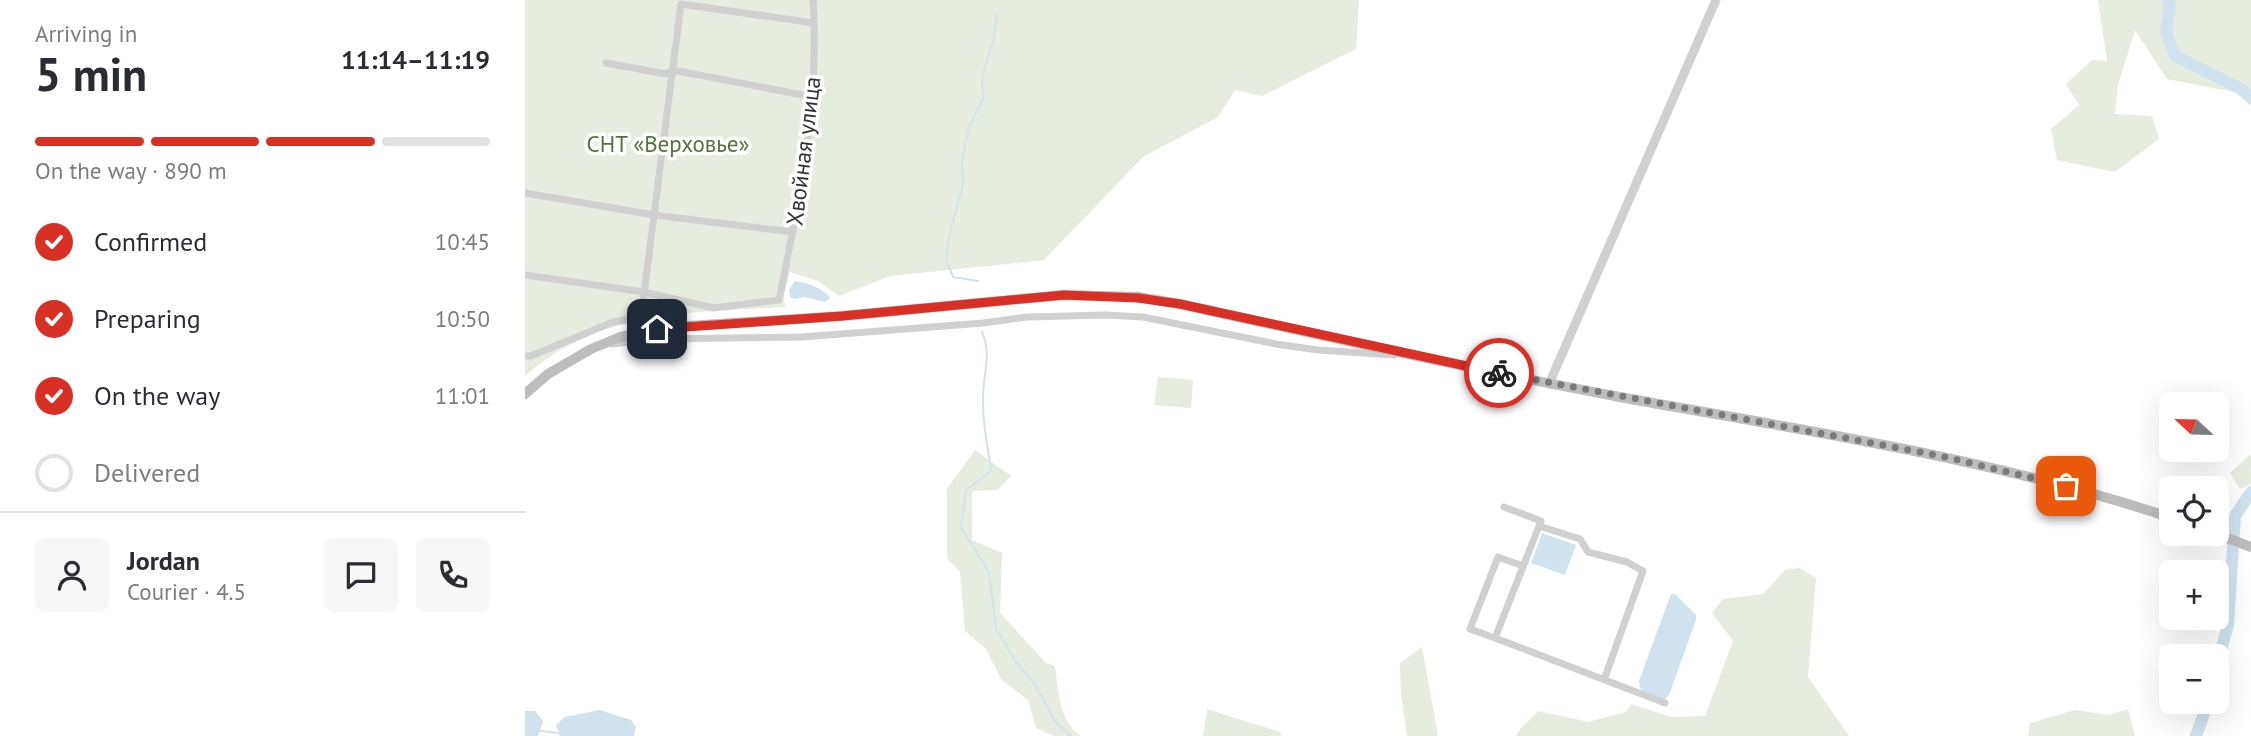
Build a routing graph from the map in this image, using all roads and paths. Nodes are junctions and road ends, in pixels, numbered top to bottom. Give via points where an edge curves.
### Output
1 (813, 0) edge
2 (1716, 0) edge
3 (814, 23) junction
4 (606, 63) dead end
5 (673, 70) junction
6 (813, 97) junction
7 (525, 193) edge
8 (654, 215) junction
9 (793, 232) junction
10 (525, 275) edge
11 (644, 292) junction
12 (591, 349) junction
13 (1421, 357) junction
14 (527, 358) edge
15 (1549, 384) junction
16 (525, 394) edge
17 (1504, 507) dead end
18 (2159, 514) edge
19 (1539, 526) junction
20 (2229, 539) edge
21 (2251, 547) edge
22 (1523, 566) junction
23 (1495, 638) junction
24 (1604, 680) junction
25 (1665, 703) dead end

1 - 3 street, Хвойная улица
2 - 15 street
3 - 5 street via 681,5
3 - 6 street, Хвойная улица
4 - 5 street via 667,74
5 - 6 street
5 - 8 street
6 - 9 street, Хвойная улица
7 - 8 street
8 - 9 street
8 - 11 street
9 - 11 street, Хвойная улица via 779,300 714,308
10 - 11 street
11 - 14 street via 641,317 613,322
12 - 13 street via 652,339 802,337 1027,317 1107,315 1143,317 1318,350
12 - 13 main road via 620,337 673,327 1102,295 1180,304
12 - 16 main road via 548,374
13 - 15 main road
15 - 18 main road via 1941,456 2087,491
17 - 19 street via 1541,521
19 - 22 street
19 - 24 street via 1580,539 1588,552 1643,571
20 - 21 main road
22 - 23 street
22 - 23 street via 1498,557 1470,629
23 - 24 street
24 - 25 street

